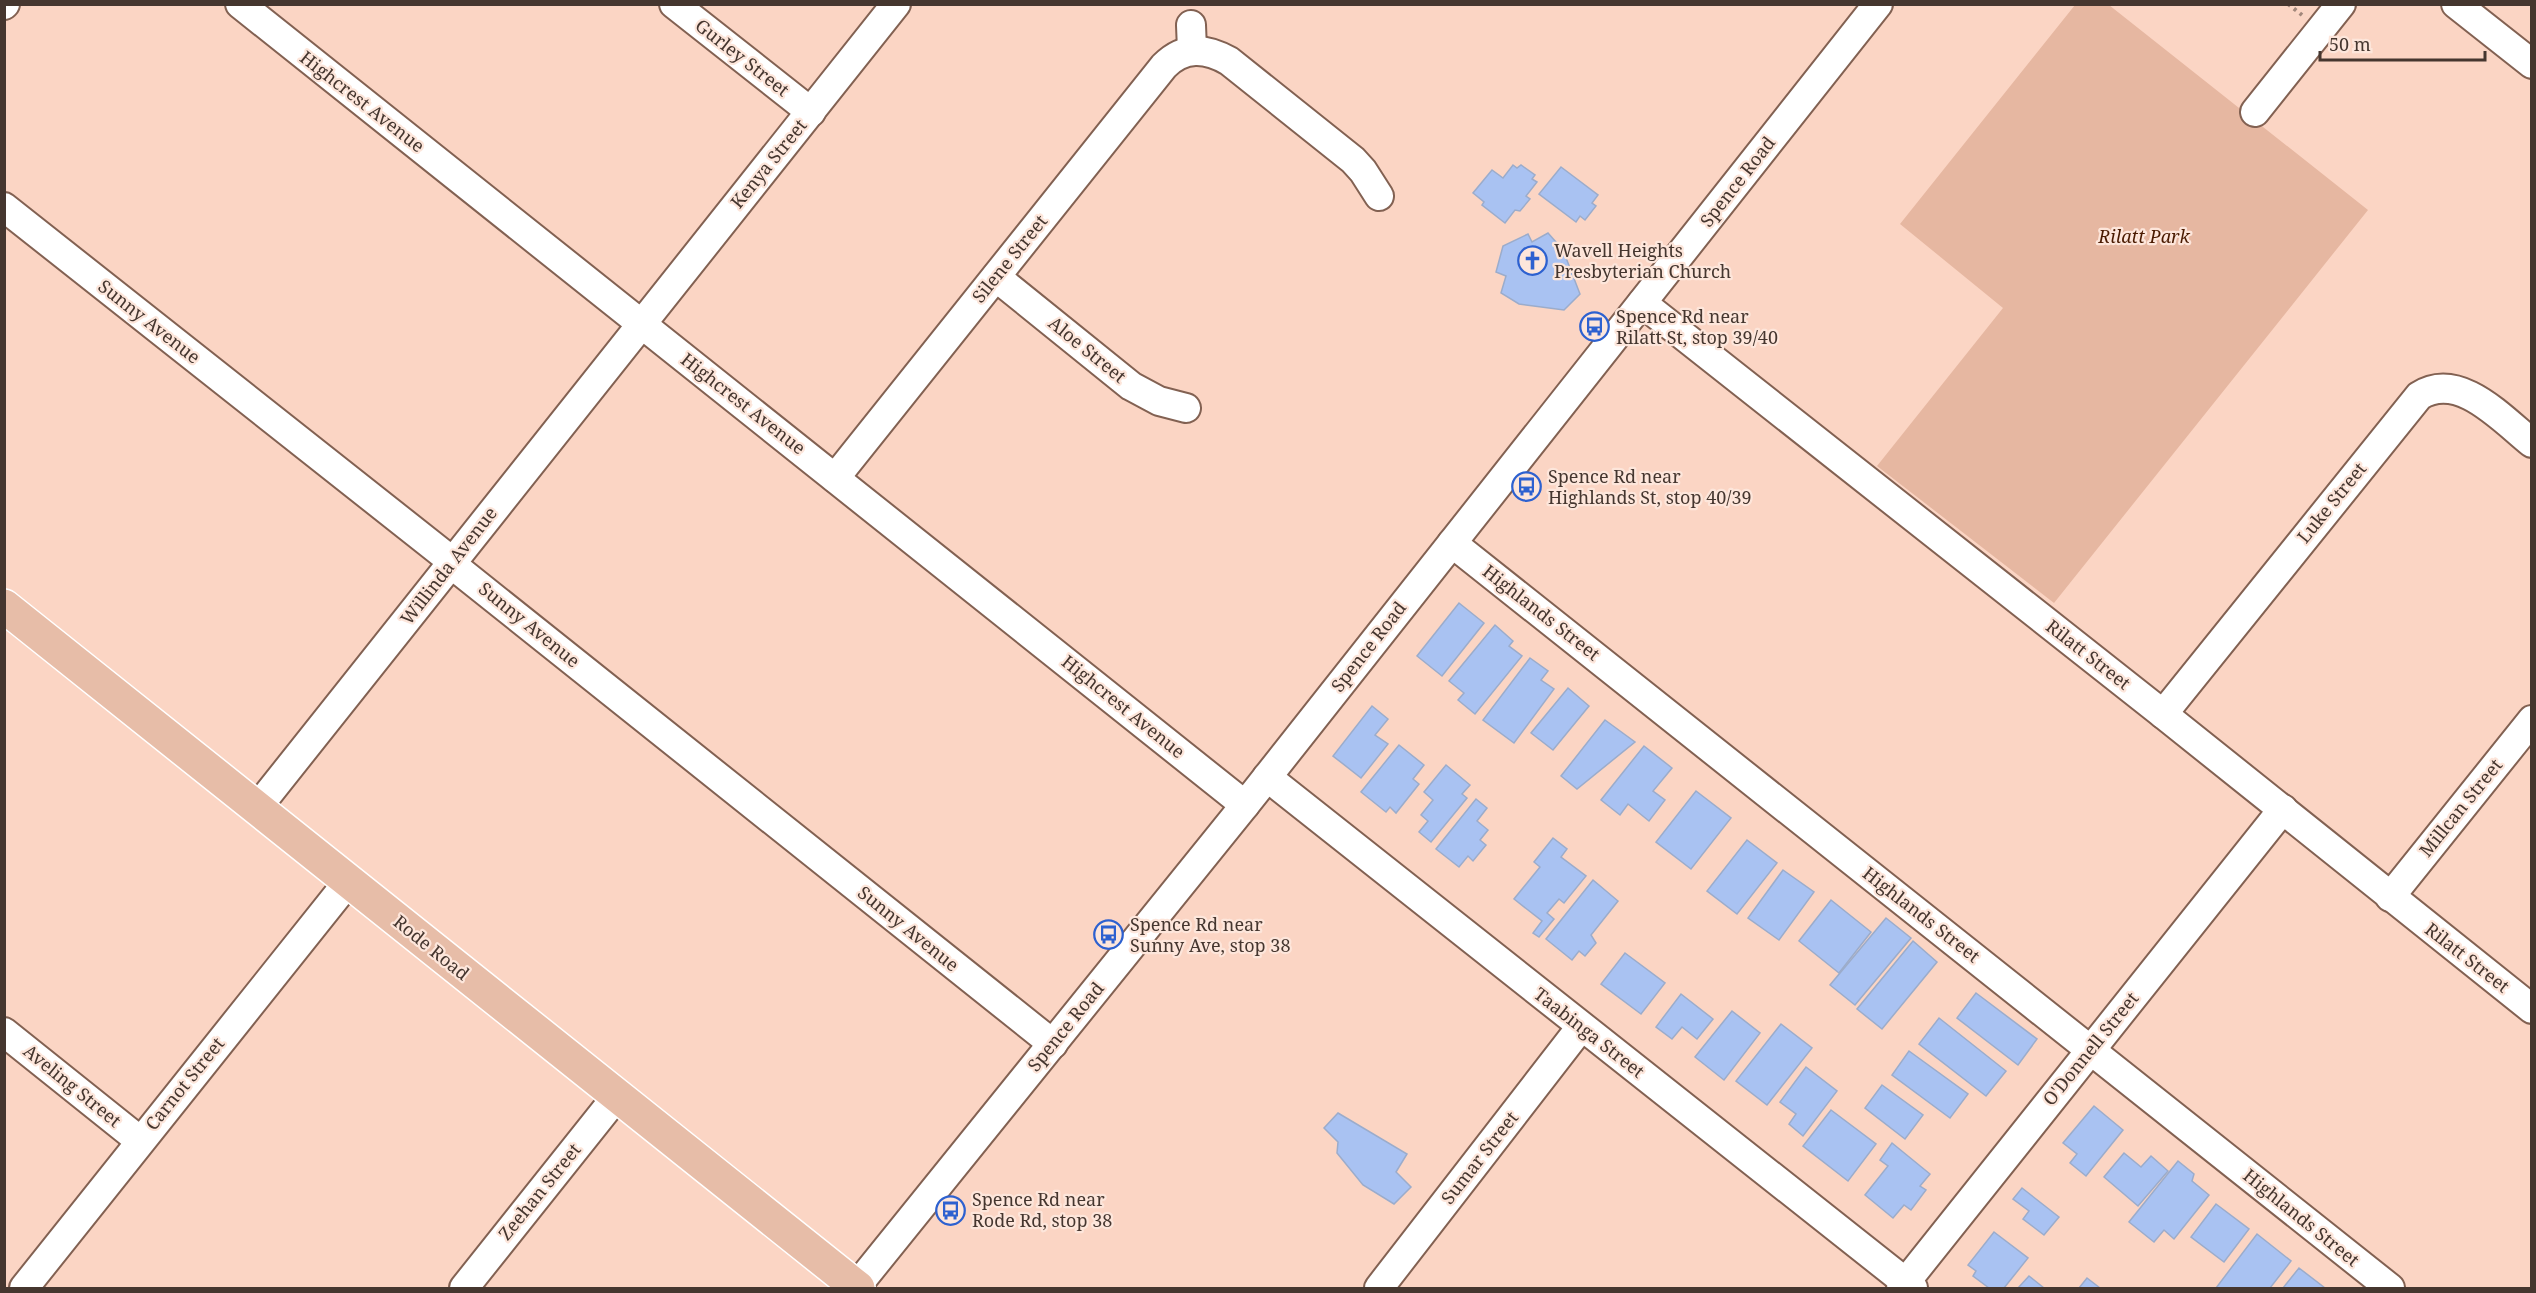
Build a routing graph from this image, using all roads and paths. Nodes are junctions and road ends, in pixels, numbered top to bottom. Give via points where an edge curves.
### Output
1 (240, 4) edge
2 (674, 4) edge
3 (896, 4) edge
4 (1878, 4) edge
5 (2341, 4) edge
6 (2456, 4) edge
7 (2532, 64) edge
8 (811, 112) junction
9 (2255, 112) dead end
10 (1379, 196) dead end
11 (4, 207) edge
12 (996, 278) junction
13 (1641, 303) junction
14 (642, 324) junction
15 (1186, 408) dead end
16 (2532, 442) edge
17 (835, 478) junction
18 (1452, 543) junction
19 (452, 562) junction
20 (4, 606) edge
21 (2163, 714) junction
22 (2532, 720) edge
23 (1267, 777) junction
24 (1245, 805) junction
25 (256, 808) junction
26 (2283, 809) junction
27 (348, 882) junction
28 (2390, 897) junction
29 (2532, 1009) edge
30 (1581, 1027) junction
31 (4, 1032) edge
32 (1053, 1044) junction
33 (2091, 1049) junction
34 (617, 1096) junction
35 (140, 1140) junction
36 (1906, 1287) edge
37 (24, 1288) edge
38 (464, 1288) edge
39 (857, 1288) edge
40 (1378, 1288) edge
41 (2390, 1288) edge

1 - 14 street, Highcrest Avenue
2 - 8 street, Gurley Street
3 - 8 street, Kenya Street
4 - 13 street, Spence Road
5 - 9 street
6 - 7 street
8 - 14 street, Kenya Street
10 - 12 street, Silene Street via 1353,160 1229,61 1191,37
11 - 19 street, Sunny Avenue
12 - 15 street, Aloe Street via 1131,386 1159,401
12 - 17 street, Silene Street
13 - 18 street, Spence Road
13 - 21 street, Rilatt Street
14 - 17 street, Highcrest Avenue
14 - 19 street, Willinda Avenue
16 - 21 street, Luke Street via 2463,392 2435,388 2419,396
17 - 24 street, Highcrest Avenue
18 - 23 street, Spence Road
18 - 33 street, Highlands Street
19 - 25 street, Willinda Avenue
19 - 32 street, Sunny Avenue
20 - 25 main road, Rode Road
21 - 26 street, Rilatt Street
22 - 28 street, Millcan Street
23 - 24 street, Spence Road
23 - 30 street, Taabinga Street
24 - 32 street, Spence Road
25 - 27 main road, Rode Road
26 - 28 street, Rilatt Street
26 - 33 street, O'Donnell Street
27 - 34 main road, Rode Road
27 - 35 street, Carnot Street
28 - 29 street, Rilatt Street
30 - 36 street, Taabinga Street
30 - 40 street, Sumar Street
31 - 35 street, Aveling Street
32 - 39 street, Spence Road
33 - 36 street, O'Donnell Street
33 - 41 street, Highlands Street
34 - 38 street, Zeehan Street
34 - 39 main road, Rode Road
35 - 37 street, Carnot Street

